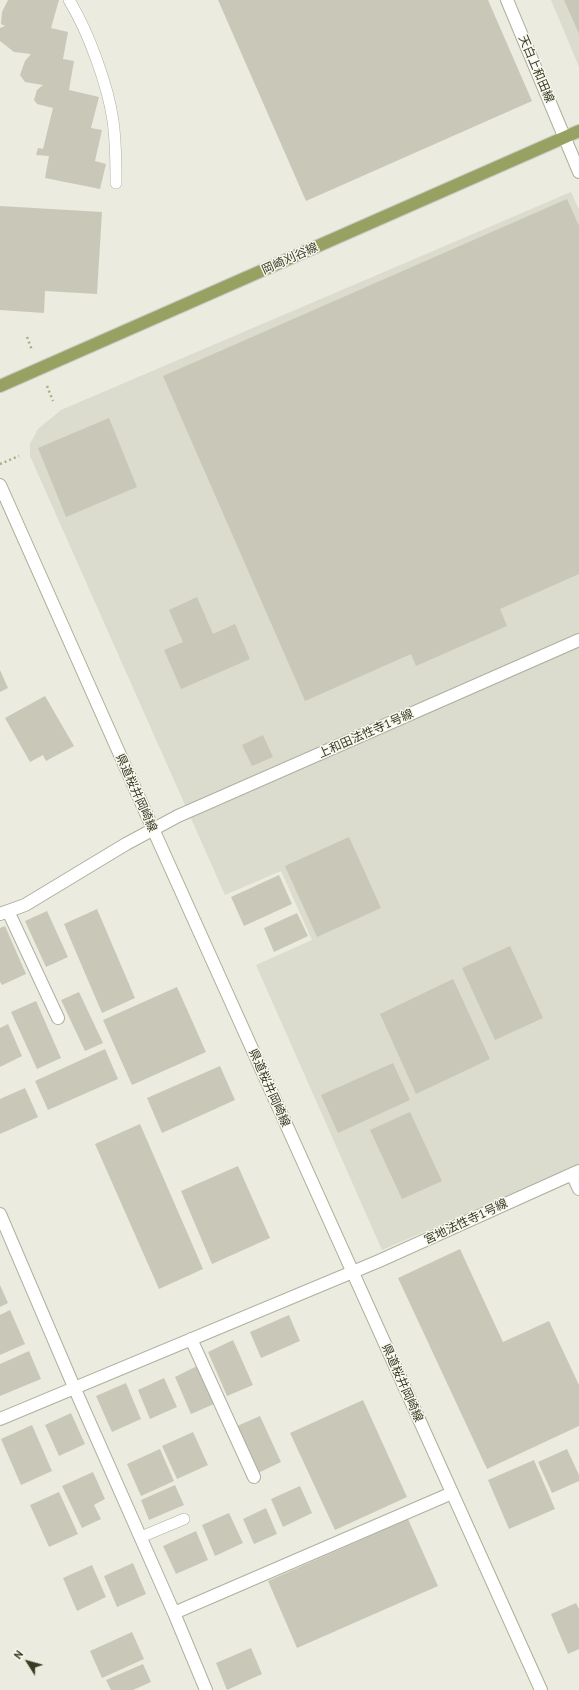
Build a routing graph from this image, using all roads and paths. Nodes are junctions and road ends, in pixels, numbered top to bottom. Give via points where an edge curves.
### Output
1 (69, 0) edge
2 (507, 0) edge
3 (579, 132) edge
4 (565, 138) junction
5 (579, 172) edge
6 (116, 183) dead end
7 (0, 386) edge
8 (19, 456) dead end
9 (0, 464) edge
10 (0, 485) edge
11 (579, 640) edge
12 (153, 829) junction
13 (4, 913) edge
14 (58, 1018) dead end
15 (576, 1172) edge
16 (579, 1189) edge
17 (0, 1214) edge
18 (352, 1273) junction
19 (191, 1339) junction
20 (74, 1387) junction
21 (0, 1419) edge
22 (254, 1477) dead end
23 (452, 1493) junction
24 (184, 1519) dead end
25 (141, 1537) junction
26 (174, 1613) junction
27 (206, 1690) edge
28 (541, 1690) edge

1 - 6 lane via 88,35 105,86 113,121
2 - 4 street, 天白上和田線
3 - 4 main road, 岡崎刈谷線
4 - 5 street, 天白上和田線
4 - 7 main road, 岡崎刈谷線
8 - 9 path
10 - 12 street, 県道桜井岡崎線
11 - 12 street, 上和田法性寺1号線
12 - 13 street, 上和田法性寺1号線 via 25,905
12 - 18 street, 県道桜井岡崎線
13 - 14 street
15 - 16 street
15 - 18 street, 宮地法性寺1号線
17 - 20 street
18 - 19 street, 宮地法性寺1号線
18 - 23 street, 県道桜井岡崎線
19 - 20 street, 宮地法性寺1号線
19 - 22 street
20 - 21 street, 宮地法性寺1号線
20 - 25 street
23 - 26 street
23 - 28 street, 県道桜井岡崎線
24 - 25 lane
25 - 26 street
26 - 27 street

